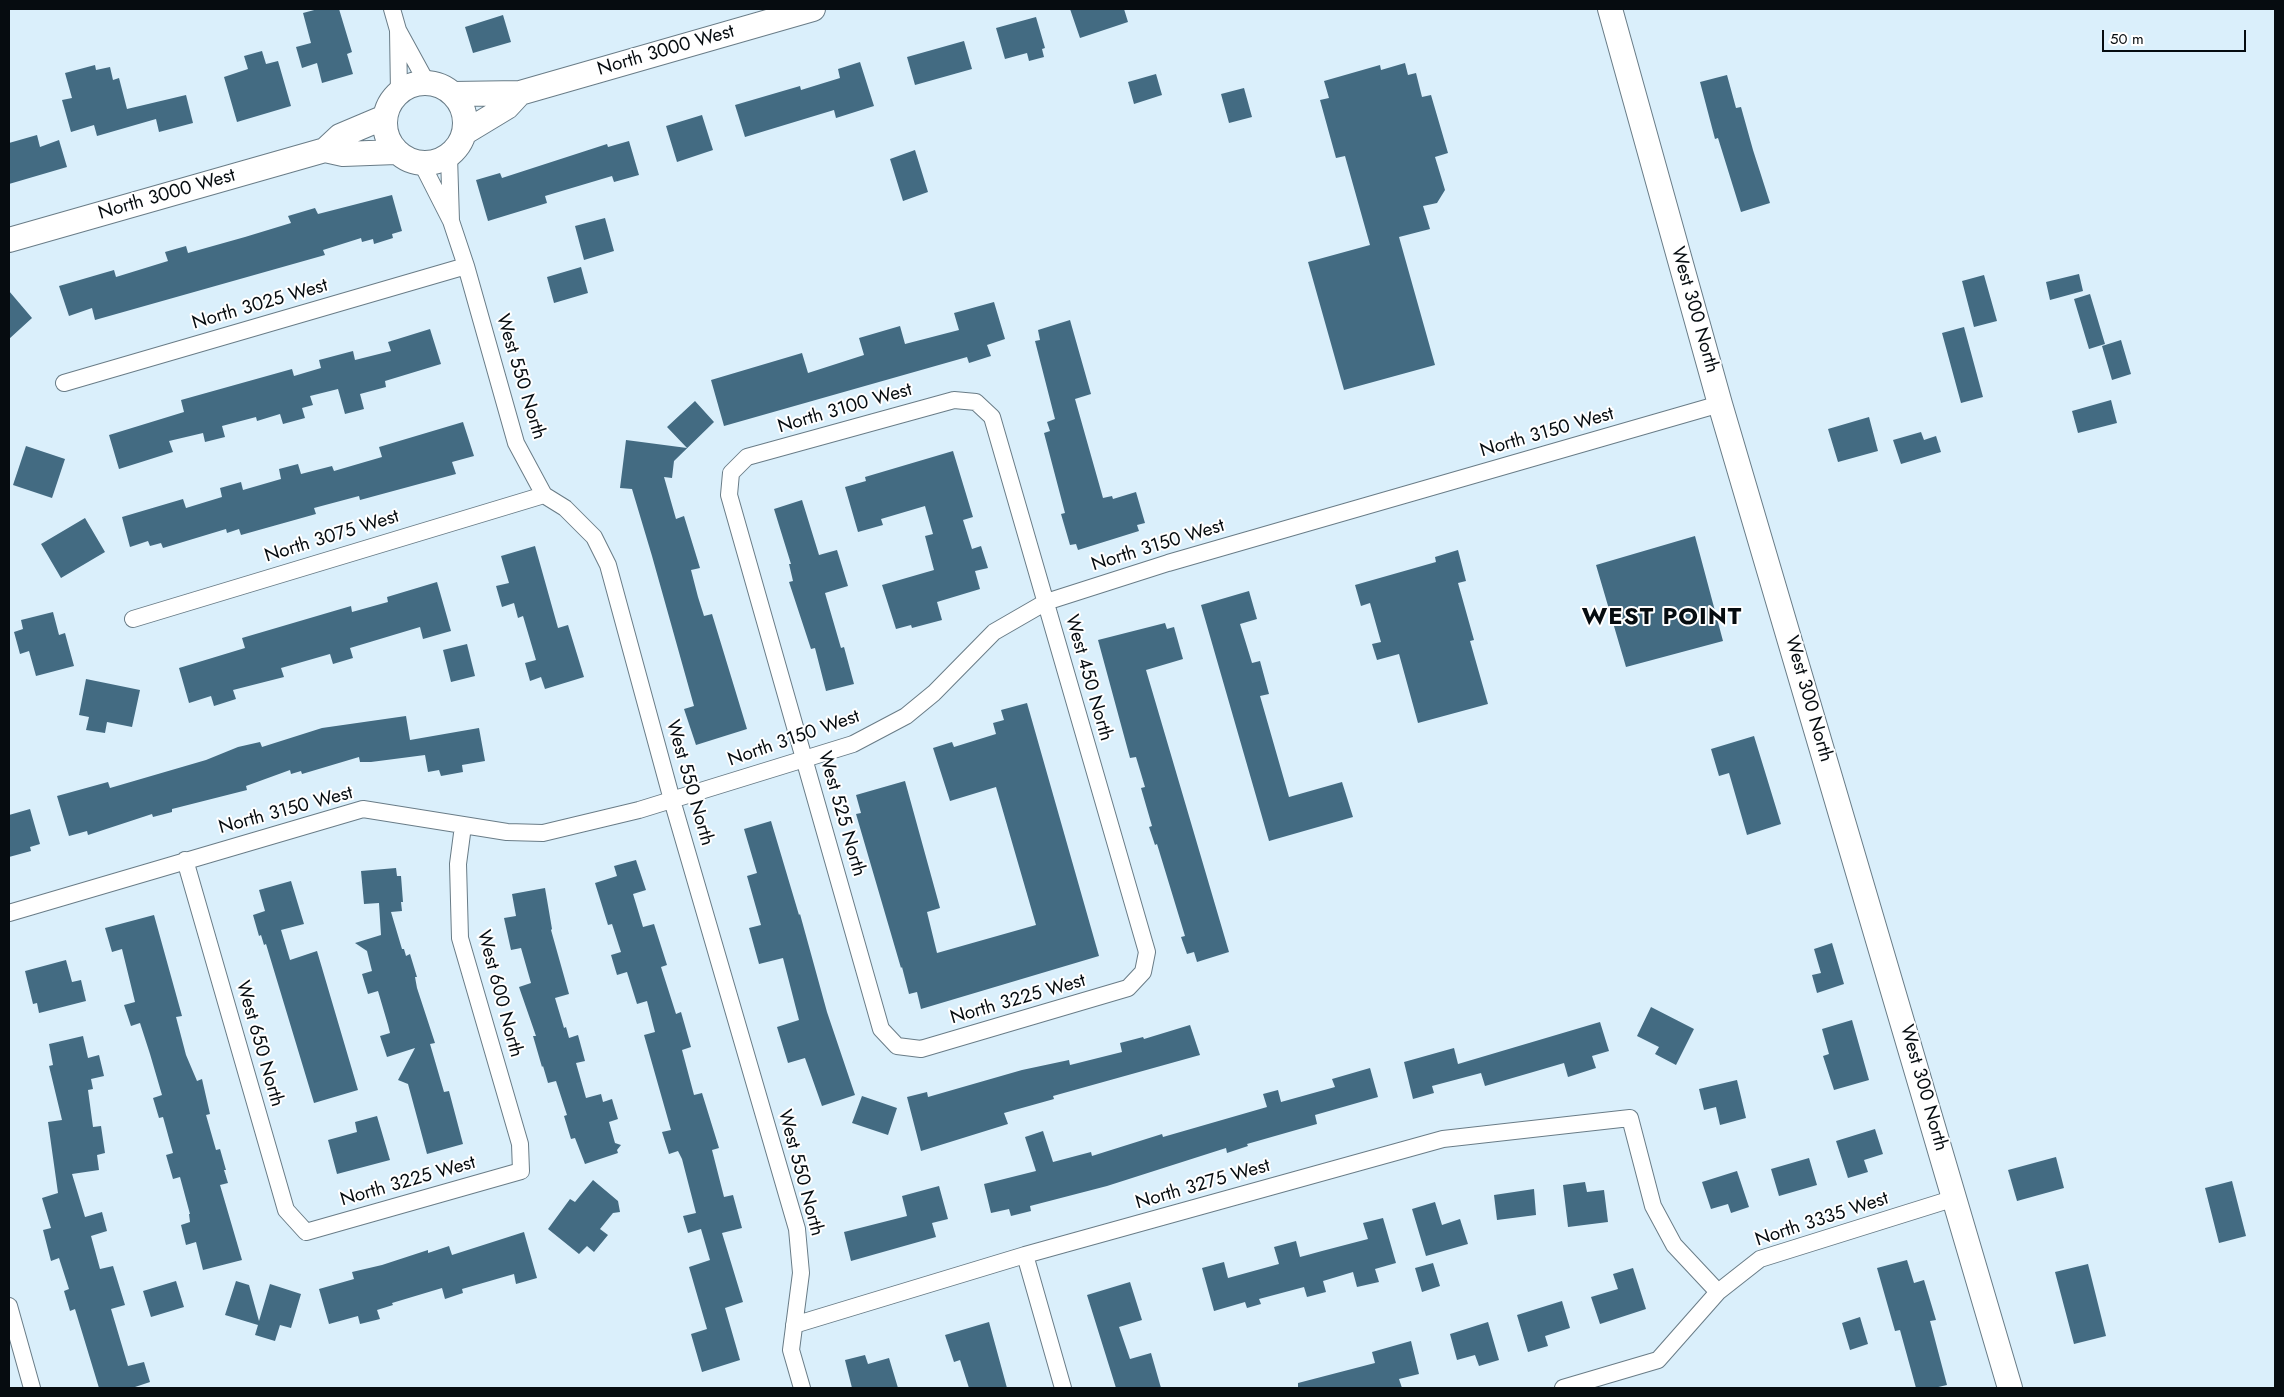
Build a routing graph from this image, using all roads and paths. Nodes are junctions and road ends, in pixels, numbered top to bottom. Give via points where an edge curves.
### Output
1 (392, 9) edge
2 (813, 9) edge
3 (1610, 9) edge
4 (398, 30) junction
5 (427, 83) junction
6 (399, 93) junction
7 (520, 93) junction
8 (453, 94) junction
9 (385, 117) junction
10 (464, 133) junction
11 (325, 150) junction
12 (396, 152) junction
13 (449, 156) junction
14 (422, 164) junction
15 (451, 221) junction
16 (9, 240) edge
17 (466, 266) junction
18 (64, 383) dead end
19 (976, 402) joint
20 (1720, 404) junction
21 (731, 473) joint
22 (544, 494) junction
23 (1046, 602) junction
24 (133, 619) dead end
25 (804, 758) junction
26 (672, 800) junction
27 (463, 826) junction
28 (185, 860) junction
29 (9, 913) edge
30 (1143, 972) joint
31 (897, 1046) joint
32 (521, 1171) joint
33 (1955, 1198) junction
34 (306, 1232) joint
35 (1025, 1256) junction
36 (1718, 1292) junction
37 (9, 1306) edge
38 (794, 1324) junction
39 (32, 1388) edge
40 (802, 1388) edge
41 (1063, 1388) edge
42 (1563, 1388) edge
43 (2010, 1388) edge

1 - 4 street
2 - 7 main road, North 3000 West
3 - 20 main road, West 300 North
4 - 5 street
4 - 6 street
5 - 6 main road via 410,86
5 - 8 main road via 441,86
6 - 9 main road
7 - 8 main road, North 3000 West
7 - 10 main road, North 3000 West via 507,107
8 - 10 main road via 466,123
9 - 11 main road, North 3000 West via 340,136
9 - 12 main road via 387,136
10 - 13 main road
11 - 12 main road, North 3000 West via 343,154
11 - 16 main road, North 3000 West
12 - 14 main road
13 - 14 main road
13 - 15 street, West 550 North
14 - 15 street, West 550 North
15 - 17 street, West 550 North
17 - 18 street, North 3025 West
17 - 22 street, West 550 North via 516,444
19 - 21 street, North 3100 West via 954,400 748,457
19 - 23 street, West 450 North via 992,416
20 - 23 street, North 3150 West via 1177,560
20 - 33 main road, West 300 North
21 - 25 street, West 525 North via 729,495
22 - 24 street, North 3075 West
22 - 26 street, West 550 North via 566,508 594,537 608,565
23 - 25 street, North 3150 West via 994,632 906,716 853,744
23 - 30 street, West 450 North via 1147,952
25 - 26 street, North 3150 West
25 - 31 street, West 525 North via 881,1029
26 - 27 street, North 3150 West via 543,833
26 - 38 street, West 550 North via 797,1229 801,1273
27 - 28 street, North 3150 West via 363,809
27 - 32 street, West 600 North via 458,864 460,938 520,1144
28 - 29 street, North 3150 West
28 - 34 street, West 650 North via 286,1210
30 - 31 street, North 3225 West via 1128,988 921,1049
32 - 34 street, North 3225 West
33 - 36 street, North 3335 West via 1760,1258
33 - 43 main road, West 300 North
35 - 36 street, North 3275 West via 1443,1138 1630,1118 1653,1206 1674,1246
35 - 38 street, North 3275 West
35 - 41 street
36 - 42 street, North 3335 West via 1658,1360
37 - 39 street
38 - 40 street, West 550 North via 791,1350

